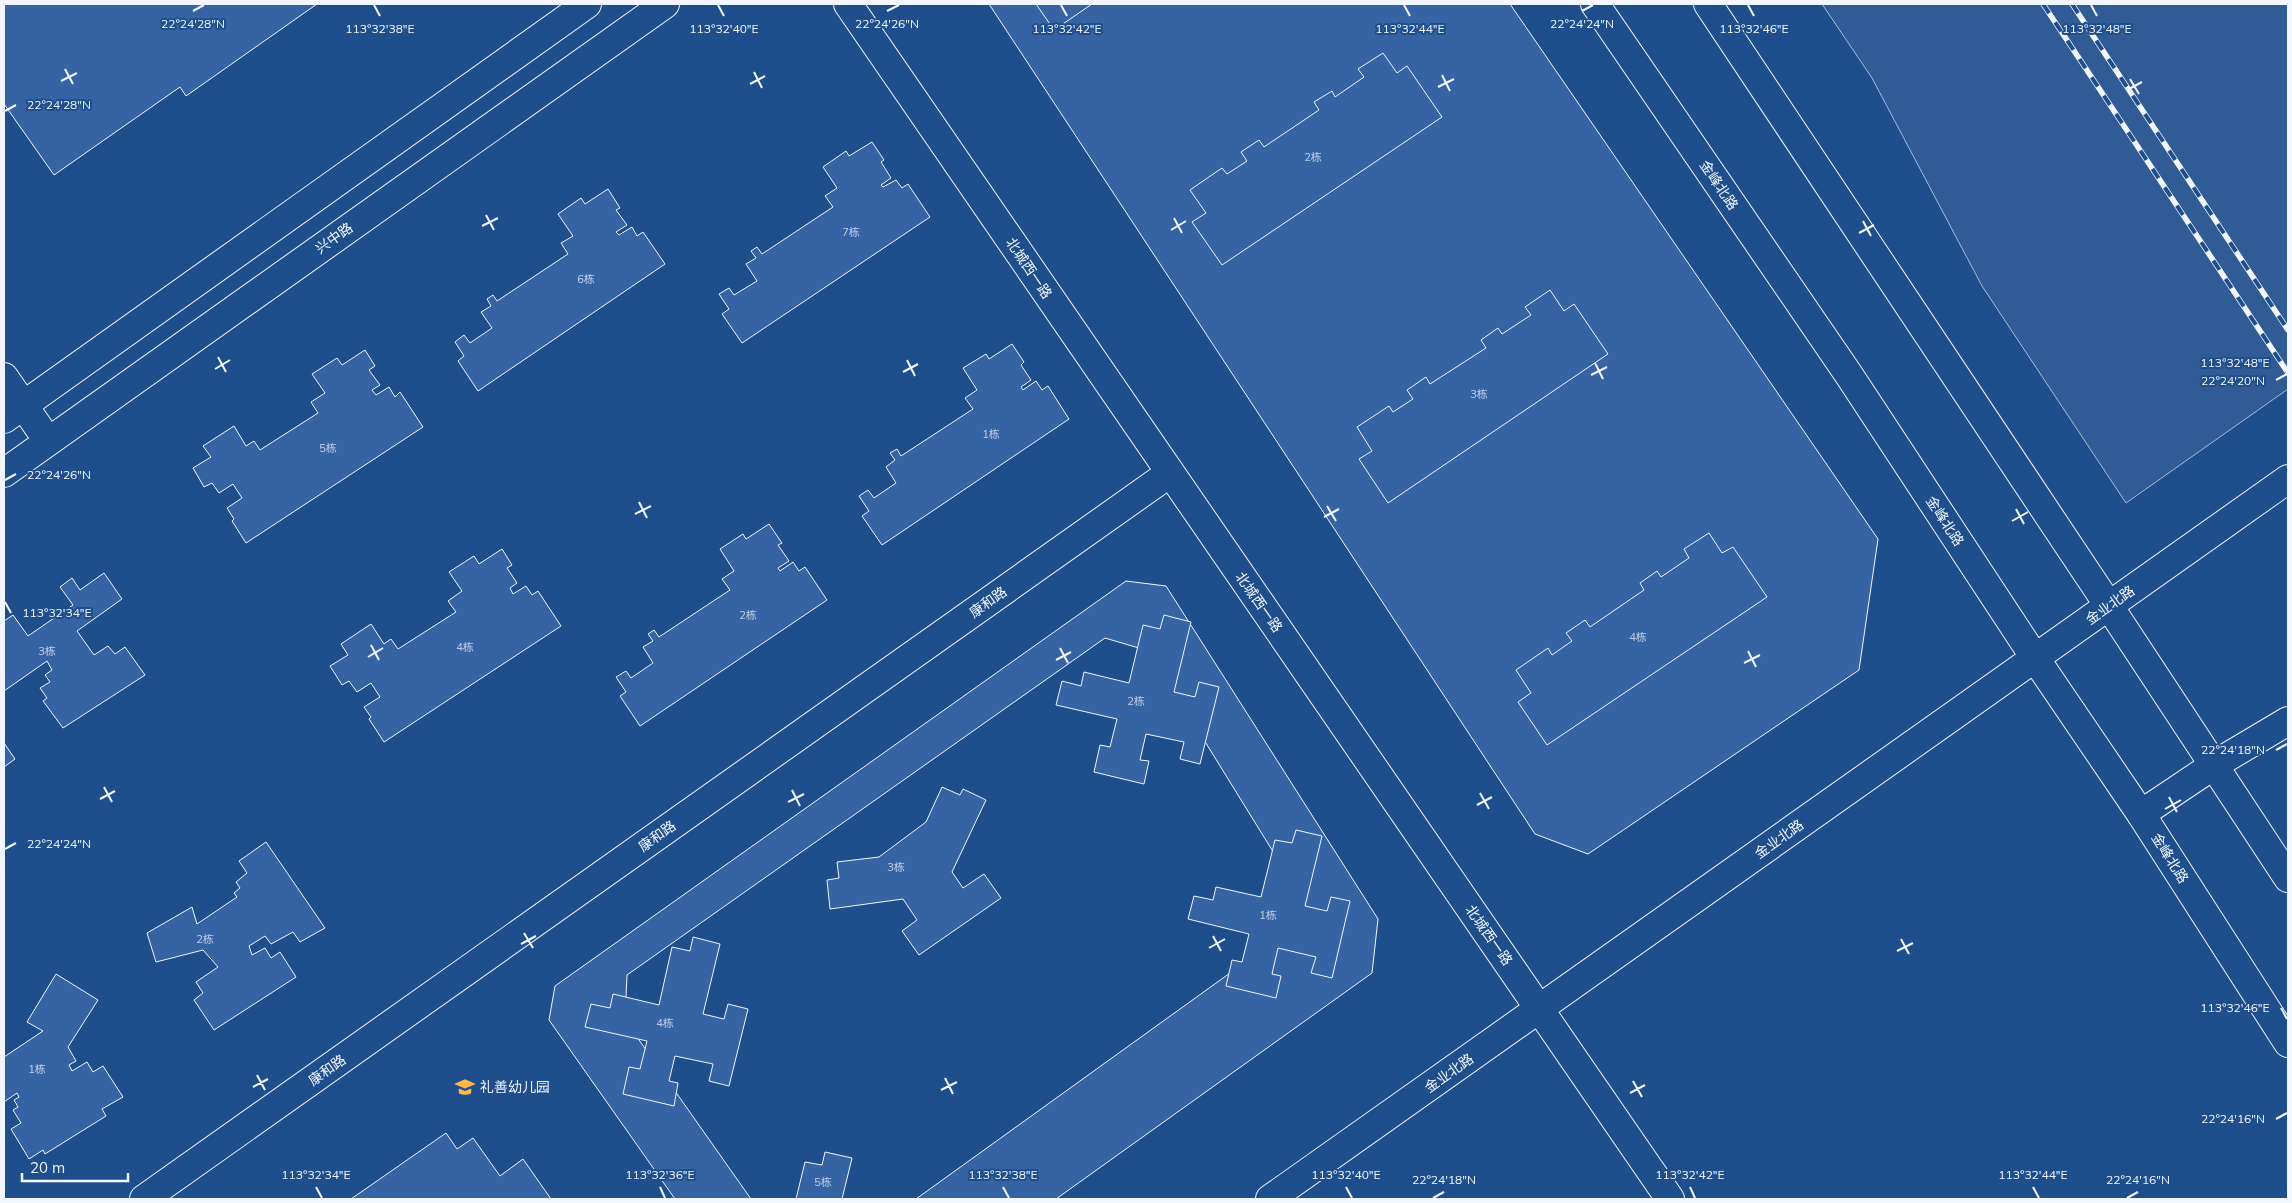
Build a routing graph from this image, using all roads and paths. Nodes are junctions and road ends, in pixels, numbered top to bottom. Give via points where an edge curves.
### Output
1 (588, 4) edge
2 (665, 4) edge
3 (848, 4) edge
4 (1595, 4) edge
5 (1708, 4) edge
6 (4, 377) edge
7 (14, 412) edge
8 (48, 442) junction
9 (4, 473) edge
10 (1170, 473) junction
11 (2288, 479) edge
12 (2109, 606) junction
13 (2035, 658) junction
14 (2288, 721) edge
15 (2214, 765) junction
16 (2141, 814) junction
17 (2288, 878) edge
18 (1539, 1009) junction
19 (2288, 1043) edge
20 (144, 1199) edge
21 (1270, 1199) edge
22 (1670, 1199) edge

1 - 7 street
2 - 8 street, 兴中路
3 - 10 street, 北城西一路
4 - 13 street, 金峰北路 via 1849,375
5 - 12 street
6 - 7 street
7 - 8 street
8 - 9 street, 兴中路
10 - 18 street, 北城西一路
10 - 20 street, 康和路
11 - 12 street, 金业北路
12 - 13 street, 金业北路
12 - 15 street
13 - 16 street, 金峰北路
13 - 18 street, 金业北路
14 - 15 street
15 - 16 street
15 - 17 street
16 - 19 street, 金峰北路
18 - 21 street, 金业北路
18 - 22 street, 北城西一路

